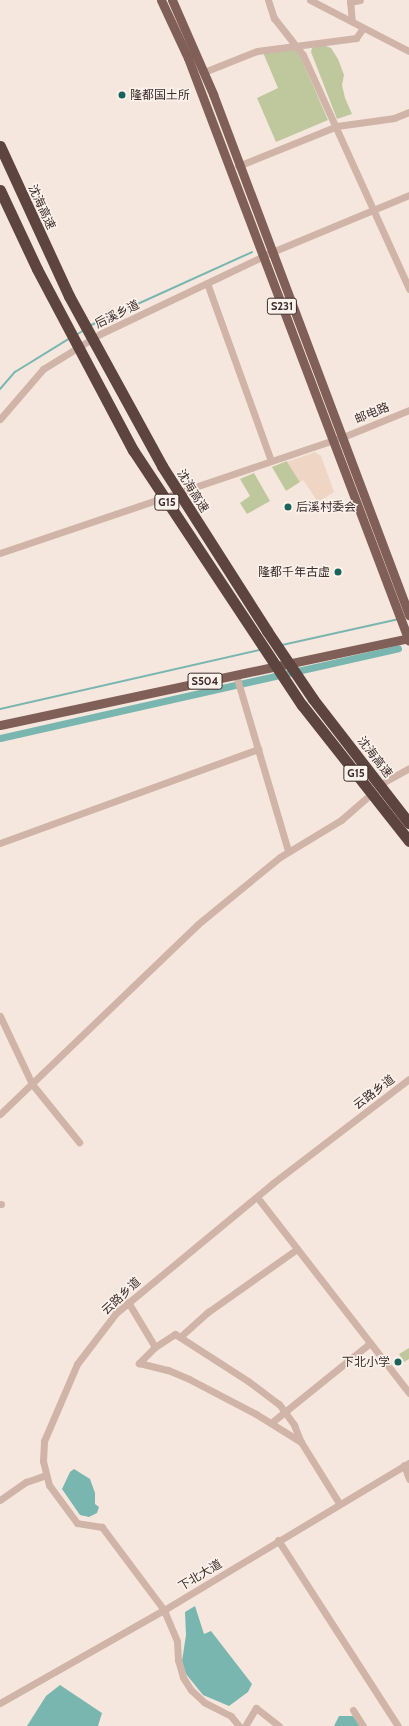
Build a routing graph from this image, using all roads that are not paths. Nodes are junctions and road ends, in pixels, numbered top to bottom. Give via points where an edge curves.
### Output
1 (161, 0) edge
2 (172, 0) edge
3 (268, 0) edge
4 (310, 0) edge
5 (360, 0) edge
6 (350, 1) edge
7 (352, 21) junction
8 (363, 28) junction
9 (293, 45) junction
10 (409, 51) edge
11 (204, 72) junction
12 (409, 112) edge
13 (337, 126) junction
14 (0, 146) edge
15 (238, 166) junction
16 (0, 190) edge
17 (409, 195) edge
18 (372, 210) junction
19 (268, 254) junction
20 (207, 283) junction
21 (409, 289) edge
22 (409, 410) edge
23 (0, 419) edge
24 (343, 437) junction
25 (333, 440) junction
26 (271, 461) junction
27 (186, 490) dead end
28 (157, 500) dead end
29 (0, 553) edge
30 (408, 614) edge
31 (409, 639) edge
32 (236, 675) junction
33 (0, 725) edge
34 (258, 749) junction
35 (409, 768) edge
36 (386, 781) dead end
37 (366, 798) dead end
38 (409, 822) edge
39 (409, 840) edge
40 (0, 843) edge
41 (288, 851) junction
42 (0, 1016) edge
43 (409, 1079) edge
44 (32, 1084) junction
45 (0, 1114) edge
46 (79, 1142) dead end
47 (256, 1197) junction
48 (297, 1249) junction
49 (128, 1302) junction
50 (180, 1337) junction
51 (370, 1343) junction
52 (155, 1347) junction
53 (409, 1393) edge
54 (285, 1412) junction
55 (271, 1423) junction
56 (301, 1442) junction
57 (407, 1464) edge
58 (46, 1475) junction
59 (409, 1479) edge
60 (0, 1500) edge
61 (339, 1503) junction
62 (278, 1540) junction
63 (164, 1610) junction
64 (0, 1703) edge
65 (353, 1710) dead end
66 (239, 1726) edge
67 (245, 1726) edge
68 (279, 1726) edge
69 (364, 1726) edge
70 (398, 1726) edge

1 - 19 main road, S231 via 188,58
2 - 11 main road, S231
3 - 9 street via 274,18
4 - 7 street
5 - 6 street
6 - 7 street
7 - 8 street
8 - 9 street via 356,38
8 - 10 street
9 - 11 street via 257,51
9 - 13 street via 303,55
11 - 15 main road, S231
12 - 13 street via 394,118
13 - 15 street
13 - 18 street
14 - 38 highway, 沈海高速 / G15 via 82,322 162,466 313,699
15 - 19 main road, S231
16 - 39 highway, 沈海高速 / G15 via 133,450 302,705
17 - 18 street, 后溪乡道
18 - 19 street, 后溪乡道
18 - 21 street
19 - 20 street, 后溪乡道
19 - 24 main road, S231
19 - 25 main road, S231
20 - 23 street, 后溪乡道 via 100,334 43,369
20 - 26 street
22 - 24 street, 邮电路
24 - 25 street, 邮电路
24 - 30 main road, S231
25 - 26 street, 邮电路
25 - 31 main road, S231
26 - 27 street, 邮电路
28 - 29 street
31 - 32 main road, S504
32 - 33 main road, S504
32 - 34 street
34 - 40 street
34 - 41 street
35 - 36 street
37 - 41 street via 341,820
41 - 44 street via 198,924
42 - 44 street
43 - 47 street, 云路乡道
44 - 45 street
44 - 46 street
47 - 48 street
47 - 49 street, 云路乡道
48 - 50 street via 208,1312
48 - 51 street
49 - 52 street
49 - 58 street, 云路乡道 via 116,1313 76,1364 44,1441
50 - 52 street via 175,1334
50 - 54 street via 248,1381 279,1404
51 - 53 street
51 - 54 street
52 - 55 street via 139,1363 168,1370 189,1379
54 - 55 street
54 - 56 street
55 - 56 street
56 - 61 street
57 - 59 street
57 - 61 street, 下北大道
58 - 60 street via 26,1482
58 - 63 street, 云路乡道 via 48,1485 77,1523 102,1527
61 - 62 street, 下北大道
62 - 63 street, 下北大道
62 - 70 street
63 - 64 street, 下北大道
63 - 66 street, 云路乡道 via 177,1641 178,1660 183,1677 191,1690 204,1702 231,1716
65 - 69 street
67 - 68 street via 256,1708

